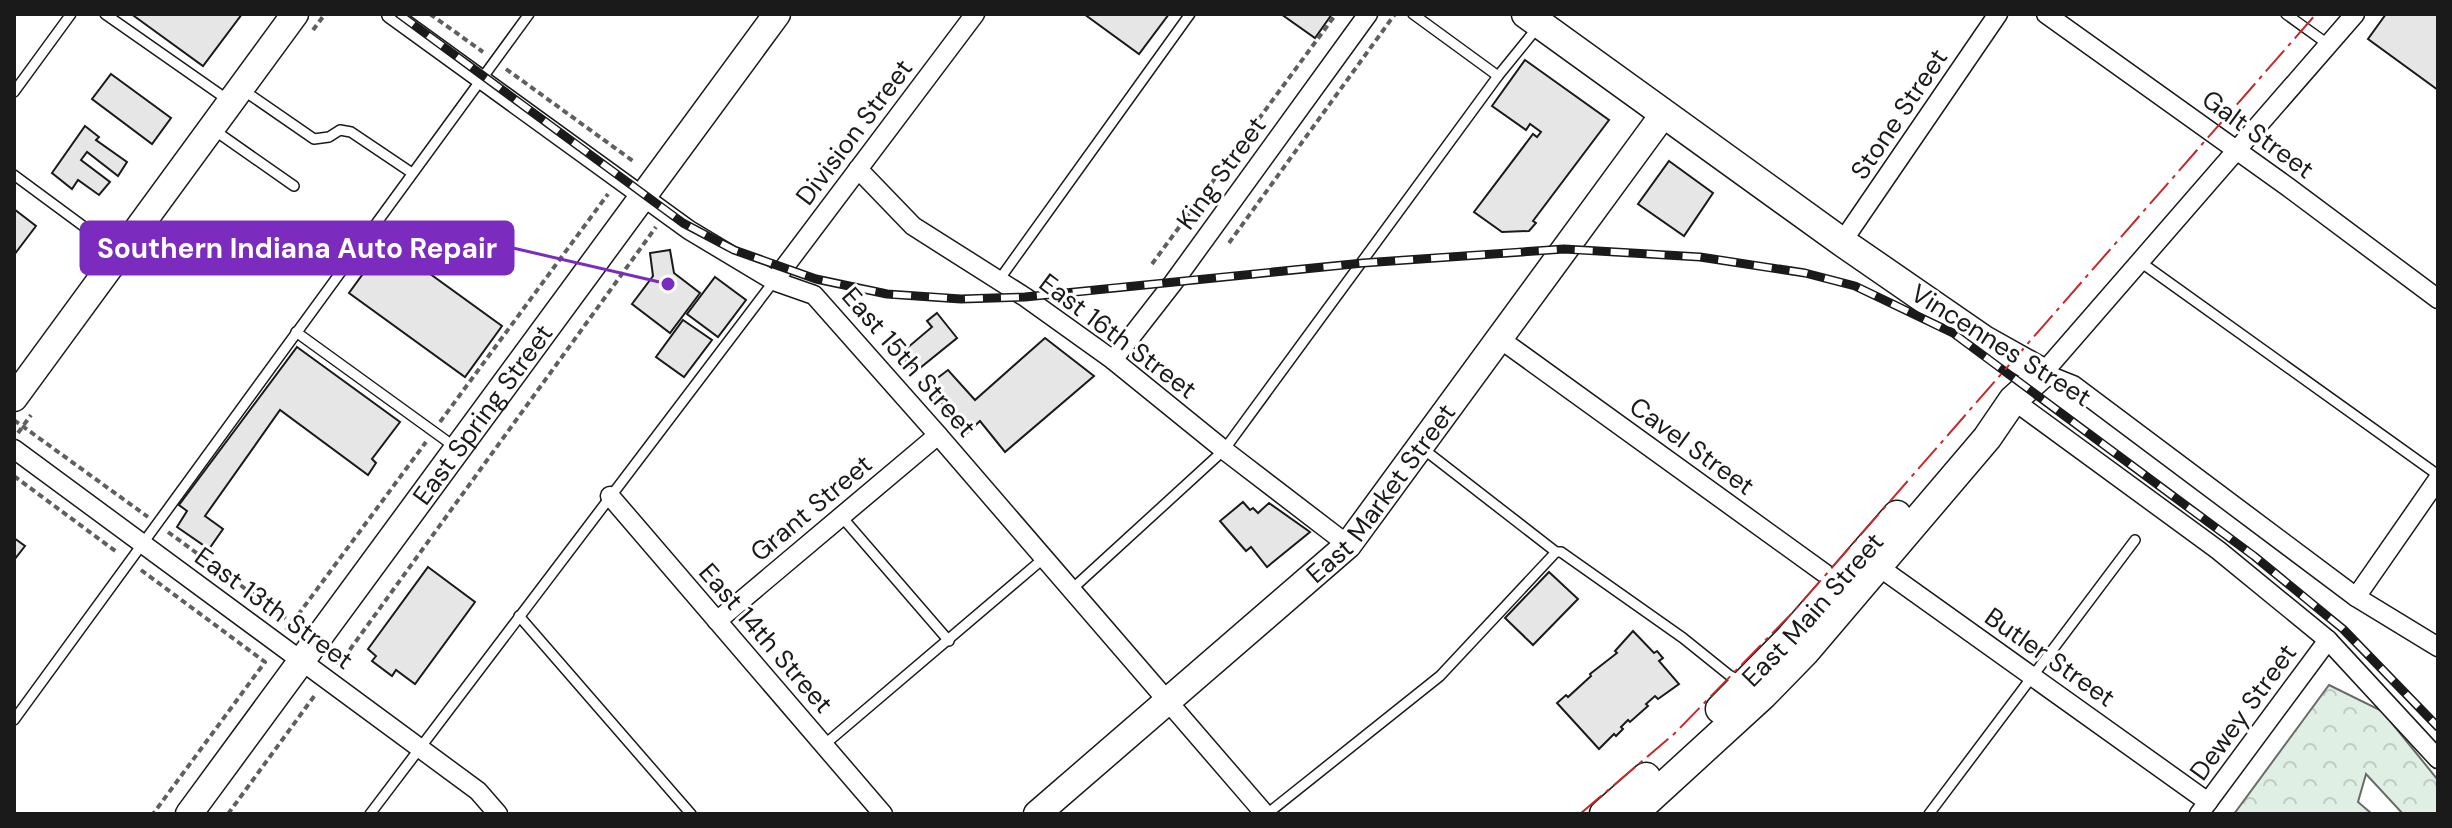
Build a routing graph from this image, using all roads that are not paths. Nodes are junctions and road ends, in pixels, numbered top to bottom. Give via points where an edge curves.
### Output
1 (71, 14) edge
2 (105, 14) edge
3 (295, 14) edge
4 (391, 14) edge
5 (529, 14) edge
6 (777, 14) edge
7 (975, 14) edge
8 (1190, 14) edge
9 (1368, 14) edge
10 (1413, 14) edge
11 (1998, 14) edge
12 (2046, 14) edge
13 (2286, 14) edge
14 (2355, 14) edge
15 (1538, 17) edge
16 (2329, 45) junction
17 (1498, 76) junction
18 (481, 81) junction
19 (14, 92) edge
20 (236, 95) junction
21 (1663, 115) junction
22 (212, 128) junction
23 (2236, 151) junction
24 (858, 169) junction
25 (412, 173) junction
26 (14, 175) edge
27 (294, 186) dead end
28 (642, 198) junction
29 (1842, 242) junction
30 (120, 253) junction
31 (2139, 261) junction
32 (999, 280) junction
33 (774, 281) junction
34 (2438, 299) edge
35 (296, 332) junction
36 (1500, 339) junction
37 (1113, 360) junction
38 (2043, 373) junction
39 (14, 398) edge
40 (2013, 400) junction
41 (938, 435) junction
42 (1420, 446) junction
43 (14, 449) edge
44 (458, 449) junction
45 (1224, 450) junction
46 (2438, 477) edge
47 (610, 496) junction
48 (841, 516) junction
49 (2135, 540) dead end
50 (144, 545) junction
51 (1348, 545) junction
52 (1556, 552) junction
53 (1044, 558) junction
54 (1870, 561) junction
55 (1845, 589) junction
56 (1071, 590) junction
57 (2356, 597) junction
58 (519, 616) junction
59 (717, 621) junction
60 (2328, 640) junction
61 (949, 641) junction
62 (2438, 647) edge
63 (301, 661) junction
64 (2033, 677) junction
65 (1746, 685) junction
66 (1166, 701) junction
67 (14, 720) edge
68 (824, 745) junction
69 (419, 748) junction
70 (2438, 759) edge
71 (1638, 807) edge
72 (2204, 808) edge
73 (189, 814) edge
74 (370, 814) edge
75 (498, 814) edge
76 (691, 814) edge
77 (883, 814) edge
78 (1037, 814) edge
79 (1266, 814) edge
80 (1604, 814) edge
81 (1929, 814) edge

1 - 19 lane
2 - 20 lane
3 - 20 main road
4 - 18 street, East 15th Street
5 - 18 lane
6 - 28 main road, East Spring Street
7 - 24 street, Division Street
8 - 32 lane
9 - 37 street, King Street
10 - 17 lane
11 - 29 street, Stone Street
12 - 23 street, Galt Street
13 - 16 lane
14 - 16 street
15 - 17 lane
15 - 21 main road, Vincennes Street
16 - 23 street
17 - 45 lane
18 - 25 lane
18 - 28 street, East 15th Street
20 - 22 main road
20 - 25 lane via 314,139 340,130 351,132
21 - 29 main road, Vincennes Street
21 - 36 main road, East Market Street
22 - 27 lane
22 - 30 main road
23 - 31 street
23 - 34 street, Galt Street
24 - 32 street, East 16th Street via 913,226
24 - 33 street, Division Street
25 - 35 lane
26 - 30 lane
28 - 33 street, East 15th Street
28 - 44 main road, East Spring Street
29 - 38 main road, Vincennes Street via 1984,340
30 - 39 main road
31 - 38 street
31 - 46 lane
32 - 37 street, East 16th Street
33 - 41 street, East 15th Street via 814,295
33 - 47 lane
35 - 44 lane
35 - 50 lane
36 - 42 main road, East Market Street
36 - 55 street, Cavel Street
37 - 45 street, East 16th Street
38 - 40 main road, East Main Street
38 - 57 street, Vincennes Street via 2073,385
40 - 54 main road, East Main Street via 1987,438
40 - 60 street, Vincennes Street via 2218,550
41 - 48 street, Grant Street
41 - 53 street, East 15th Street
42 - 51 main road, East Market Street
42 - 52 lane
43 - 50 street, East 13th Street
44 - 63 main road, East Spring Street
45 - 51 street, East 16th Street
45 - 56 lane
46 - 57 street
47 - 58 lane
47 - 59 street, East 14th Street
48 - 59 street, Grant Street
48 - 61 lane
49 - 64 lane
50 - 63 street, East 13th Street
50 - 67 lane
51 - 66 main road, East Market Street
52 - 65 lane via 1591,571
52 - 79 lane via 1440,676
53 - 56 street, East 15th Street
53 - 61 lane
54 - 55 main road, East Main Street
54 - 64 street, Butler Street
55 - 65 main road, East Main Street
55 - 71 main road, East Main Street via 1805,652
56 - 66 street, East 15th Street
57 - 62 street, Vincennes Street
58 - 69 lane
58 - 76 lane
59 - 68 street, East 14th Street
60 - 70 street, Vincennes Street
60 - 72 street, Dewey Street
61 - 68 lane
63 - 69 street, East 13th Street
63 - 73 main road, East Spring Street
64 - 72 street, Butler Street
64 - 81 lane
65 - 71 main road, East Main Street
66 - 78 main road, East Market Street
66 - 79 street, East 15th Street
68 - 77 street, East 14th Street
69 - 74 lane
69 - 75 street, East 13th Street via 478,791
71 - 80 main road, East Main Street

